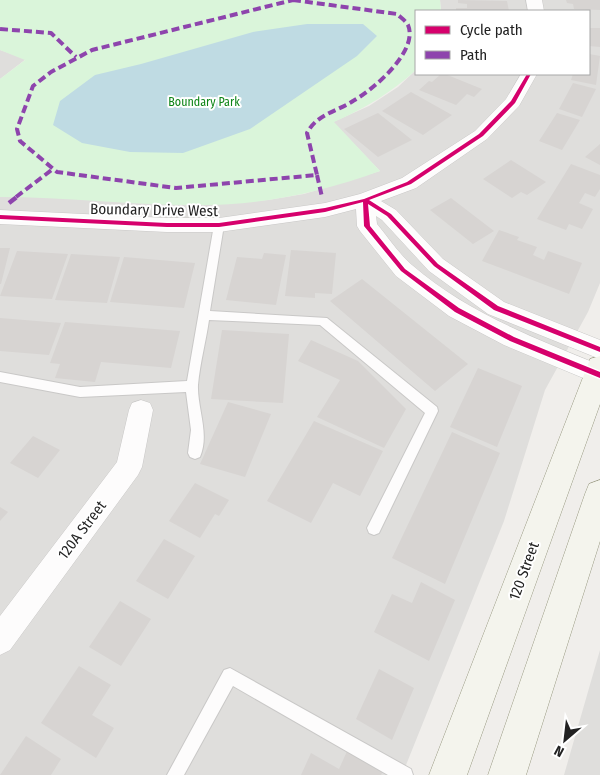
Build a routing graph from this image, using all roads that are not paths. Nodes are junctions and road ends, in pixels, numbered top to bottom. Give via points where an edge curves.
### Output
1 (528, 75) edge
2 (365, 200) junction
3 (0, 217) edge
4 (219, 225) junction
5 (204, 315) junction
6 (599, 366) edge
7 (0, 377) edge
8 (192, 386) junction
9 (141, 410) dead end
10 (194, 453) dead end
11 (600, 494) edge
12 (374, 528) dead end
13 (0, 640) edge
14 (175, 775) edge
15 (405, 775) edge
16 (448, 775) edge
17 (507, 775) edge

1 - 2 street, Boundary Drive West via 513,102 481,135 409,183
2 - 4 street, Boundary Drive West via 325,210
2 - 6 street via 367,226 402,270 449,304 512,338
3 - 4 street, Boundary Drive West
4 - 5 lane
5 - 8 lane
5 - 12 lane via 323,321 432,411
6 - 16 main road, 120 Street
7 - 8 lane via 80,392
8 - 10 lane via 197,430
9 - 13 street, 120A Street via 129,467
11 - 17 main road
14 - 15 lane via 230,676

